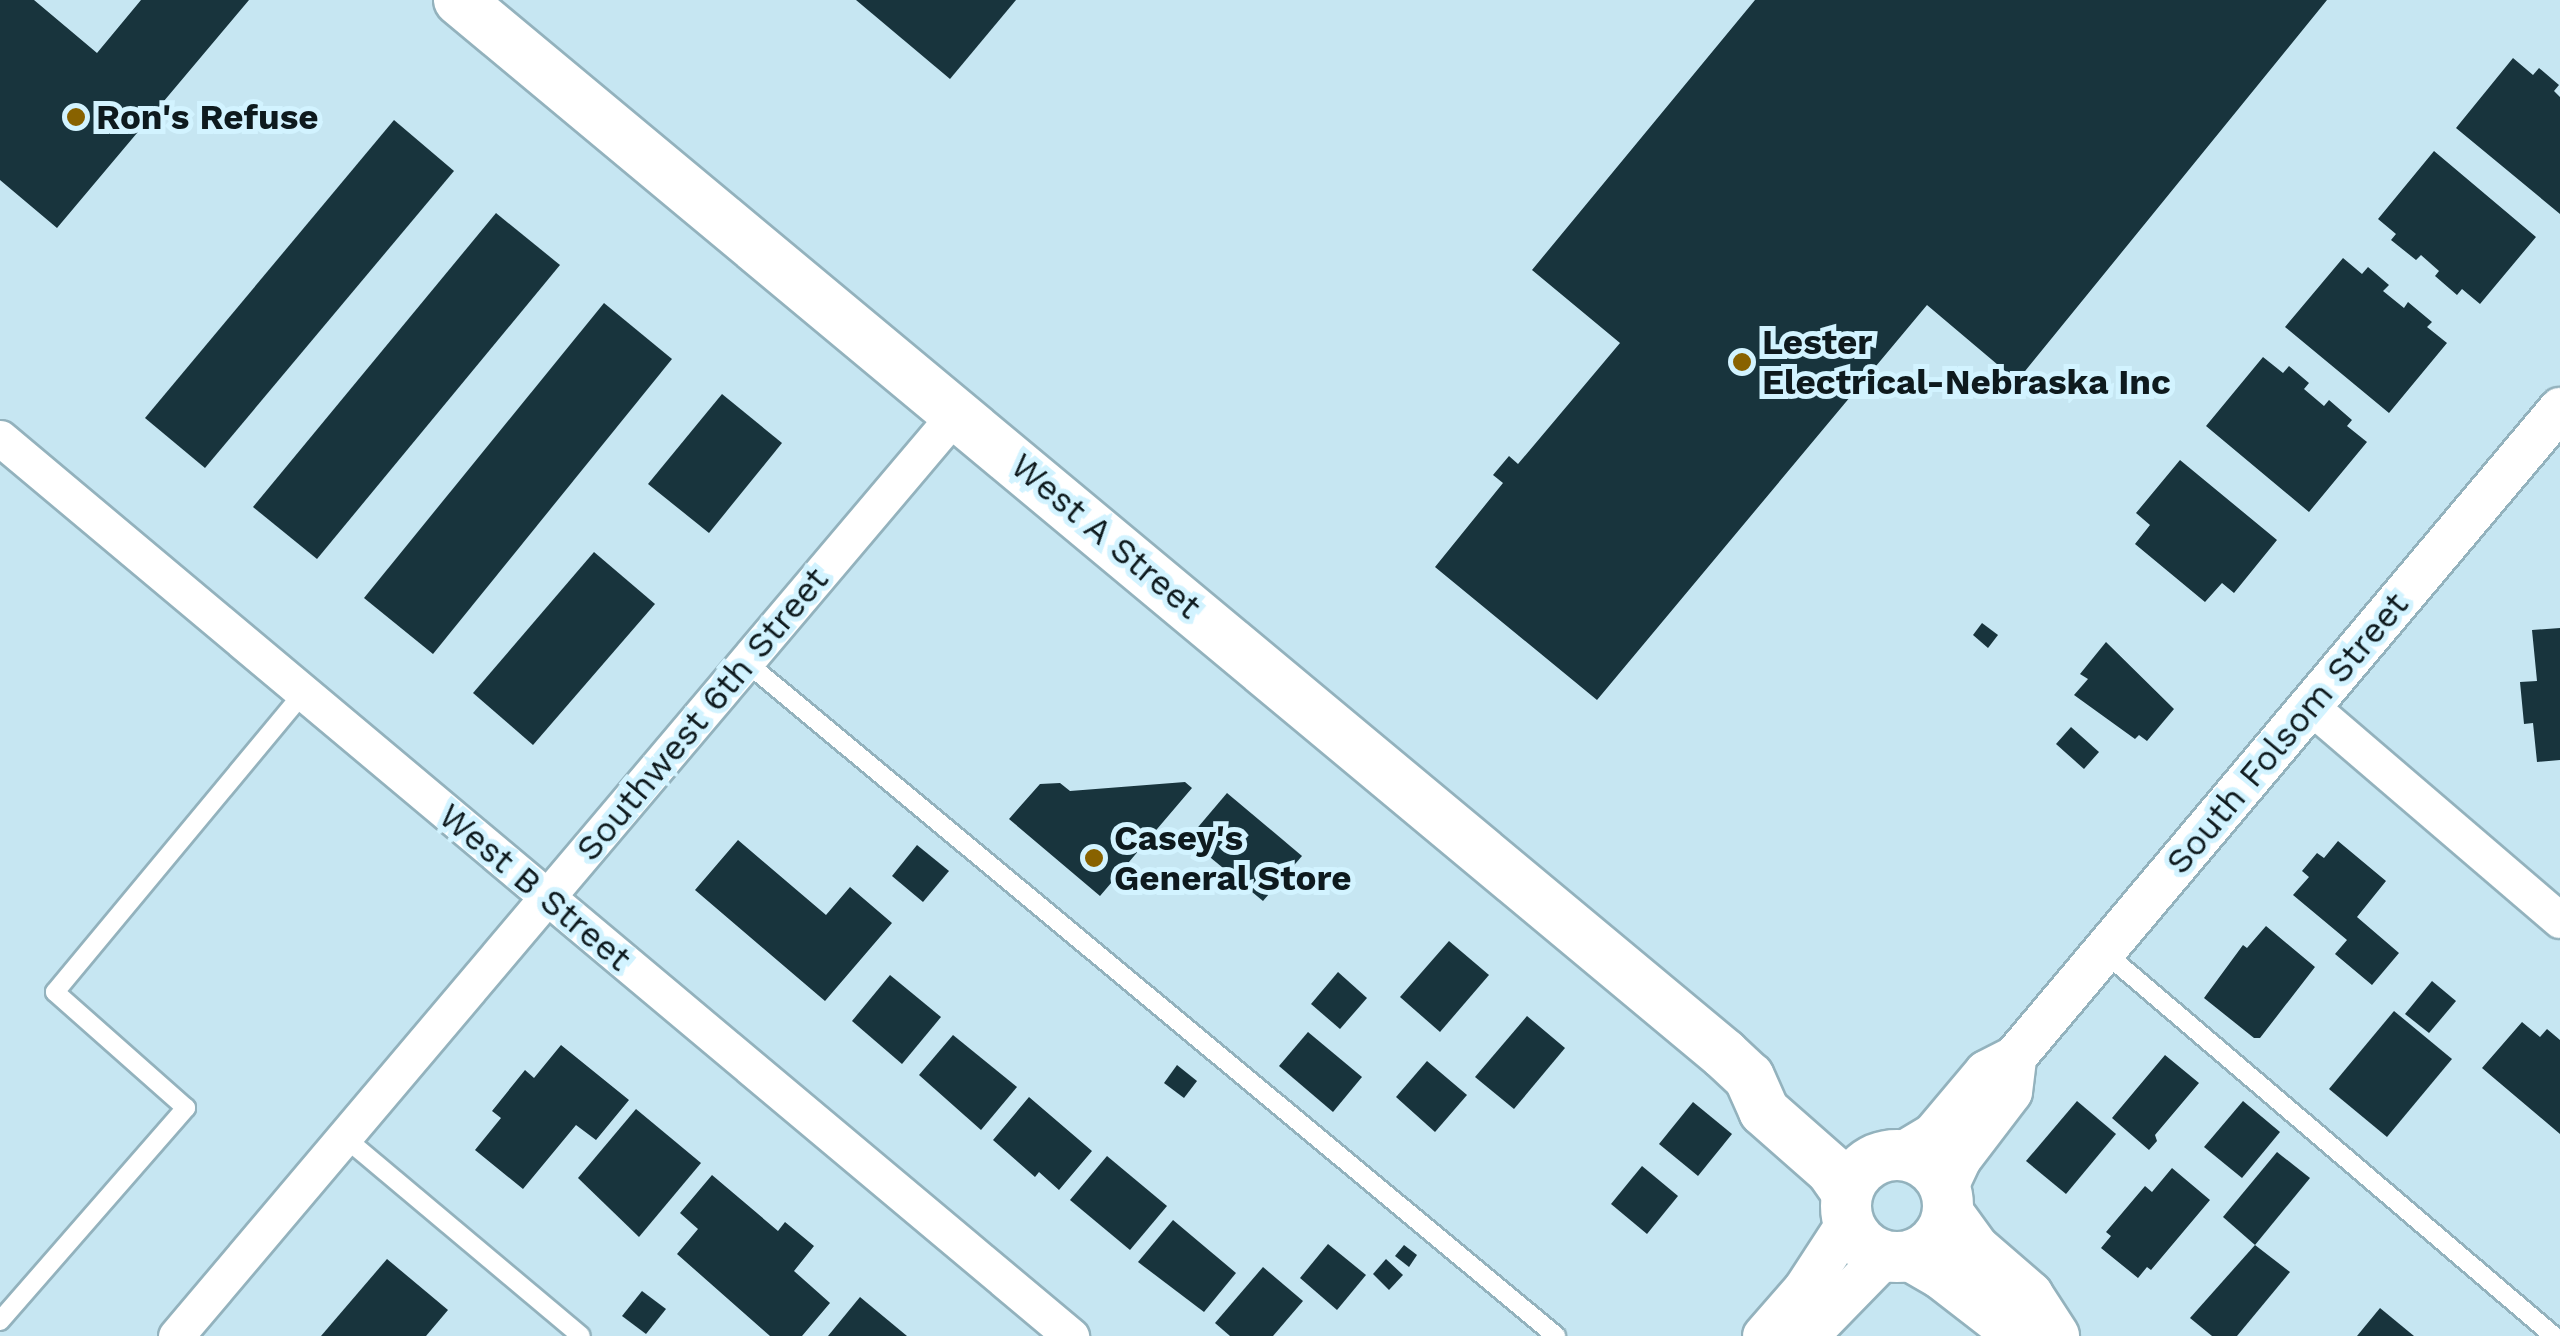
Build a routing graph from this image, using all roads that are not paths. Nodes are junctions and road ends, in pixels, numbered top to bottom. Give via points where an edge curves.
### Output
1 (459, 0) edge
2 (2560, 409) edge
3 (957, 412) junction
4 (0, 438) edge
5 (746, 662) junction
6 (303, 693) junction
7 (2310, 706) junction
8 (547, 898) junction
9 (2560, 920) edge
10 (2102, 951) junction
11 (2015, 1057) junction
12 (344, 1137) junction
13 (1868, 1182) junction
14 (1947, 1202) junction
15 (1898, 1256) junction
16 (0, 1321) edge
17 (176, 1336) edge
18 (580, 1336) edge
19 (1071, 1336) edge
20 (1556, 1336) edge
21 (1764, 1336) edge
22 (1807, 1336) edge
23 (2053, 1336) edge
24 (2554, 1336) edge

1 - 3 main road, West A Street
2 - 7 street, South Folsom Street
3 - 5 street, Southwest 6th Street
3 - 13 main road, West A Street via 1749,1077 1764,1110 1831,1170
4 - 6 street, West B Street
5 - 8 street, Southwest 6th Street
5 - 20 lane
6 - 8 street, West B Street
6 - 16 lane via 55,992 186,1108
7 - 9 street
7 - 10 street, South Folsom Street
8 - 12 street, Southwest 6th Street
8 - 19 street, West B Street
10 - 11 street, South Folsom Street
10 - 24 lane
11 - 13 street, South Folsom Street via 1986,1072 1932,1135
11 - 14 street, South Folsom Street via 2011,1092 1960,1159
12 - 17 street, Southwest 6th Street
12 - 18 lane
13 - 14 main road via 1932,1167
13 - 15 main road via 1869,1249
13 - 21 street, South Folsom Street via 1805,1289
14 - 15 main road via 1933,1243
14 - 23 main road via 1974,1249 2028,1296
15 - 22 street
15 - 23 main road via 2009,1326

